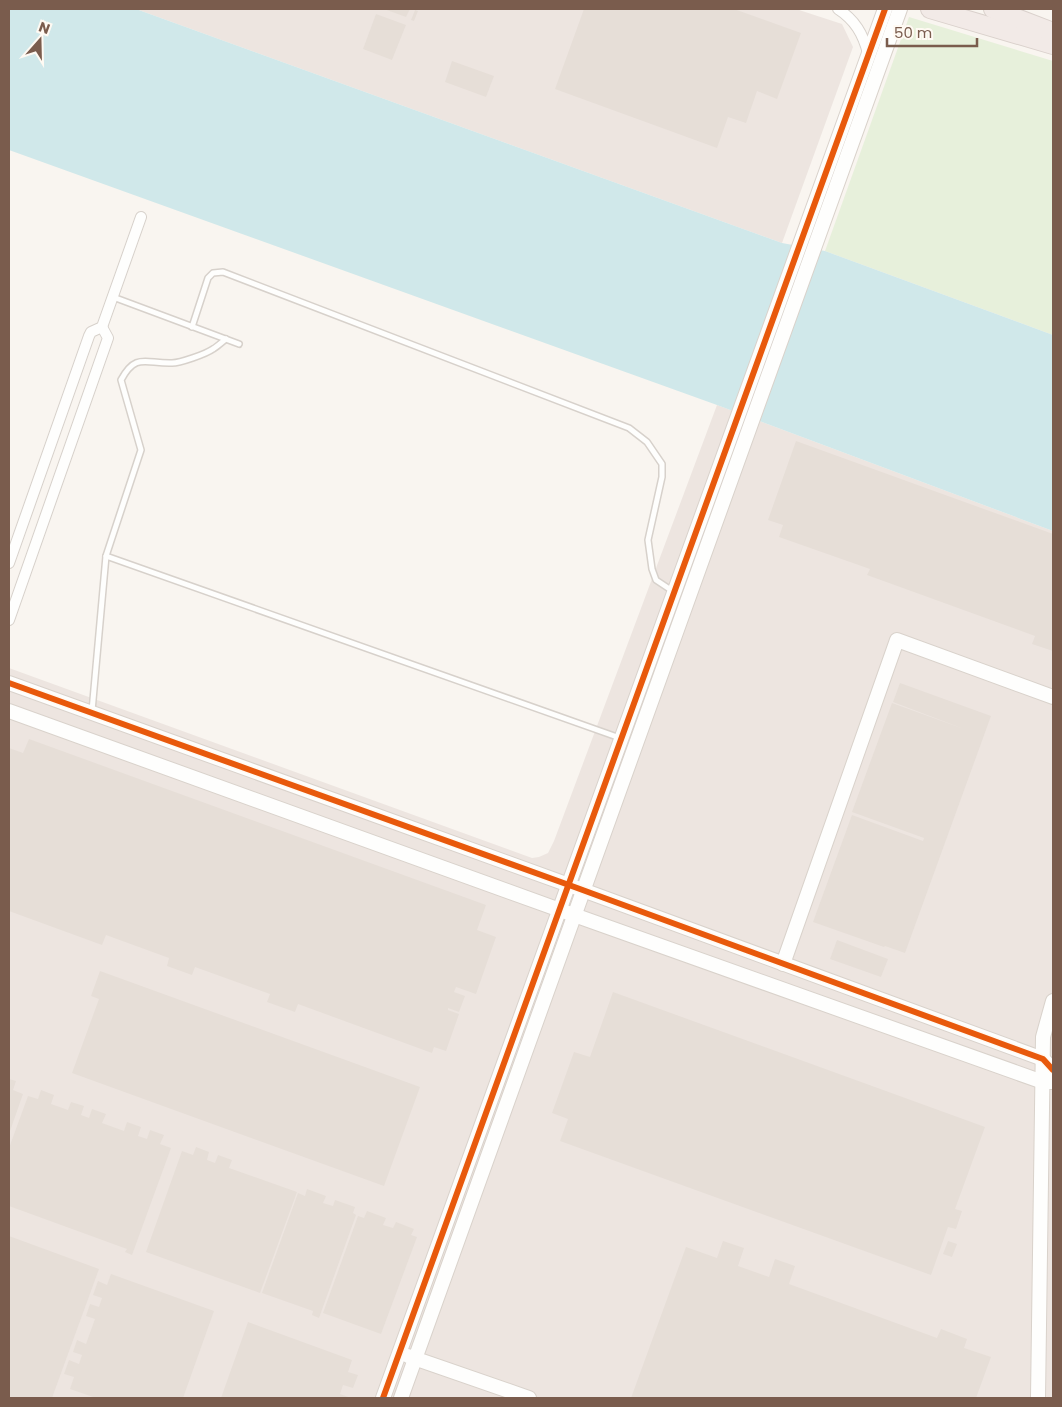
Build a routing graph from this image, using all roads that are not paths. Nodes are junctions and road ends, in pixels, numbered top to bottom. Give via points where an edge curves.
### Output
1 (838, 9) edge
2 (885, 9) edge
3 (900, 9) edge
4 (930, 9) edge
5 (993, 9) edge
6 (1053, 32) edge
7 (1053, 45) edge
8 (868, 53) junction
9 (141, 217) dead end
10 (113, 296) junction
11 (102, 327) junction
12 (192, 327) junction
13 (226, 339) junction
14 (239, 344) dead end
15 (106, 556) junction
16 (9, 563) edge
17 (675, 592) junction
18 (9, 620) edge
19 (9, 683) edge
20 (1053, 697) edge
21 (9, 710) edge
22 (92, 713) junction
23 (622, 739) junction
24 (569, 885) junction
25 (586, 891) junction
26 (560, 910) junction
27 (576, 916) junction
28 (783, 964) junction
29 (1053, 1001) edge
30 (1043, 1059) junction
31 (1053, 1070) edge
32 (1048, 1082) edge
33 (400, 1353) junction
34 (415, 1359) junction
35 (383, 1398) edge
36 (401, 1398) edge
37 (529, 1398) edge
38 (1038, 1398) edge

1 - 8 street via 859,28
2 - 8 street
3 - 25 street
4 - 7 highway
5 - 6 highway
8 - 17 street
9 - 10 street
10 - 11 street
10 - 12 lane
11 - 16 street via 91,332
11 - 18 street via 108,338
12 - 13 lane
12 - 17 lane via 208,278 213,273 223,272 629,428 647,442 662,464 648,540 656,580
13 - 14 lane
13 - 15 lane via 212,350 173,363 133,363 127,369 121,380 141,450
15 - 22 lane
15 - 23 lane
17 - 23 street
19 - 22 street
20 - 28 street via 897,640
21 - 26 street
22 - 24 street
23 - 24 street
24 - 25 street
24 - 26 street
25 - 27 street
25 - 28 street
26 - 27 street
26 - 33 street
27 - 32 street
27 - 34 street
28 - 30 street
29 - 30 street via 1044,1037
30 - 31 street
30 - 32 street
32 - 38 street
33 - 34 street
33 - 35 street
34 - 36 street
34 - 37 street

